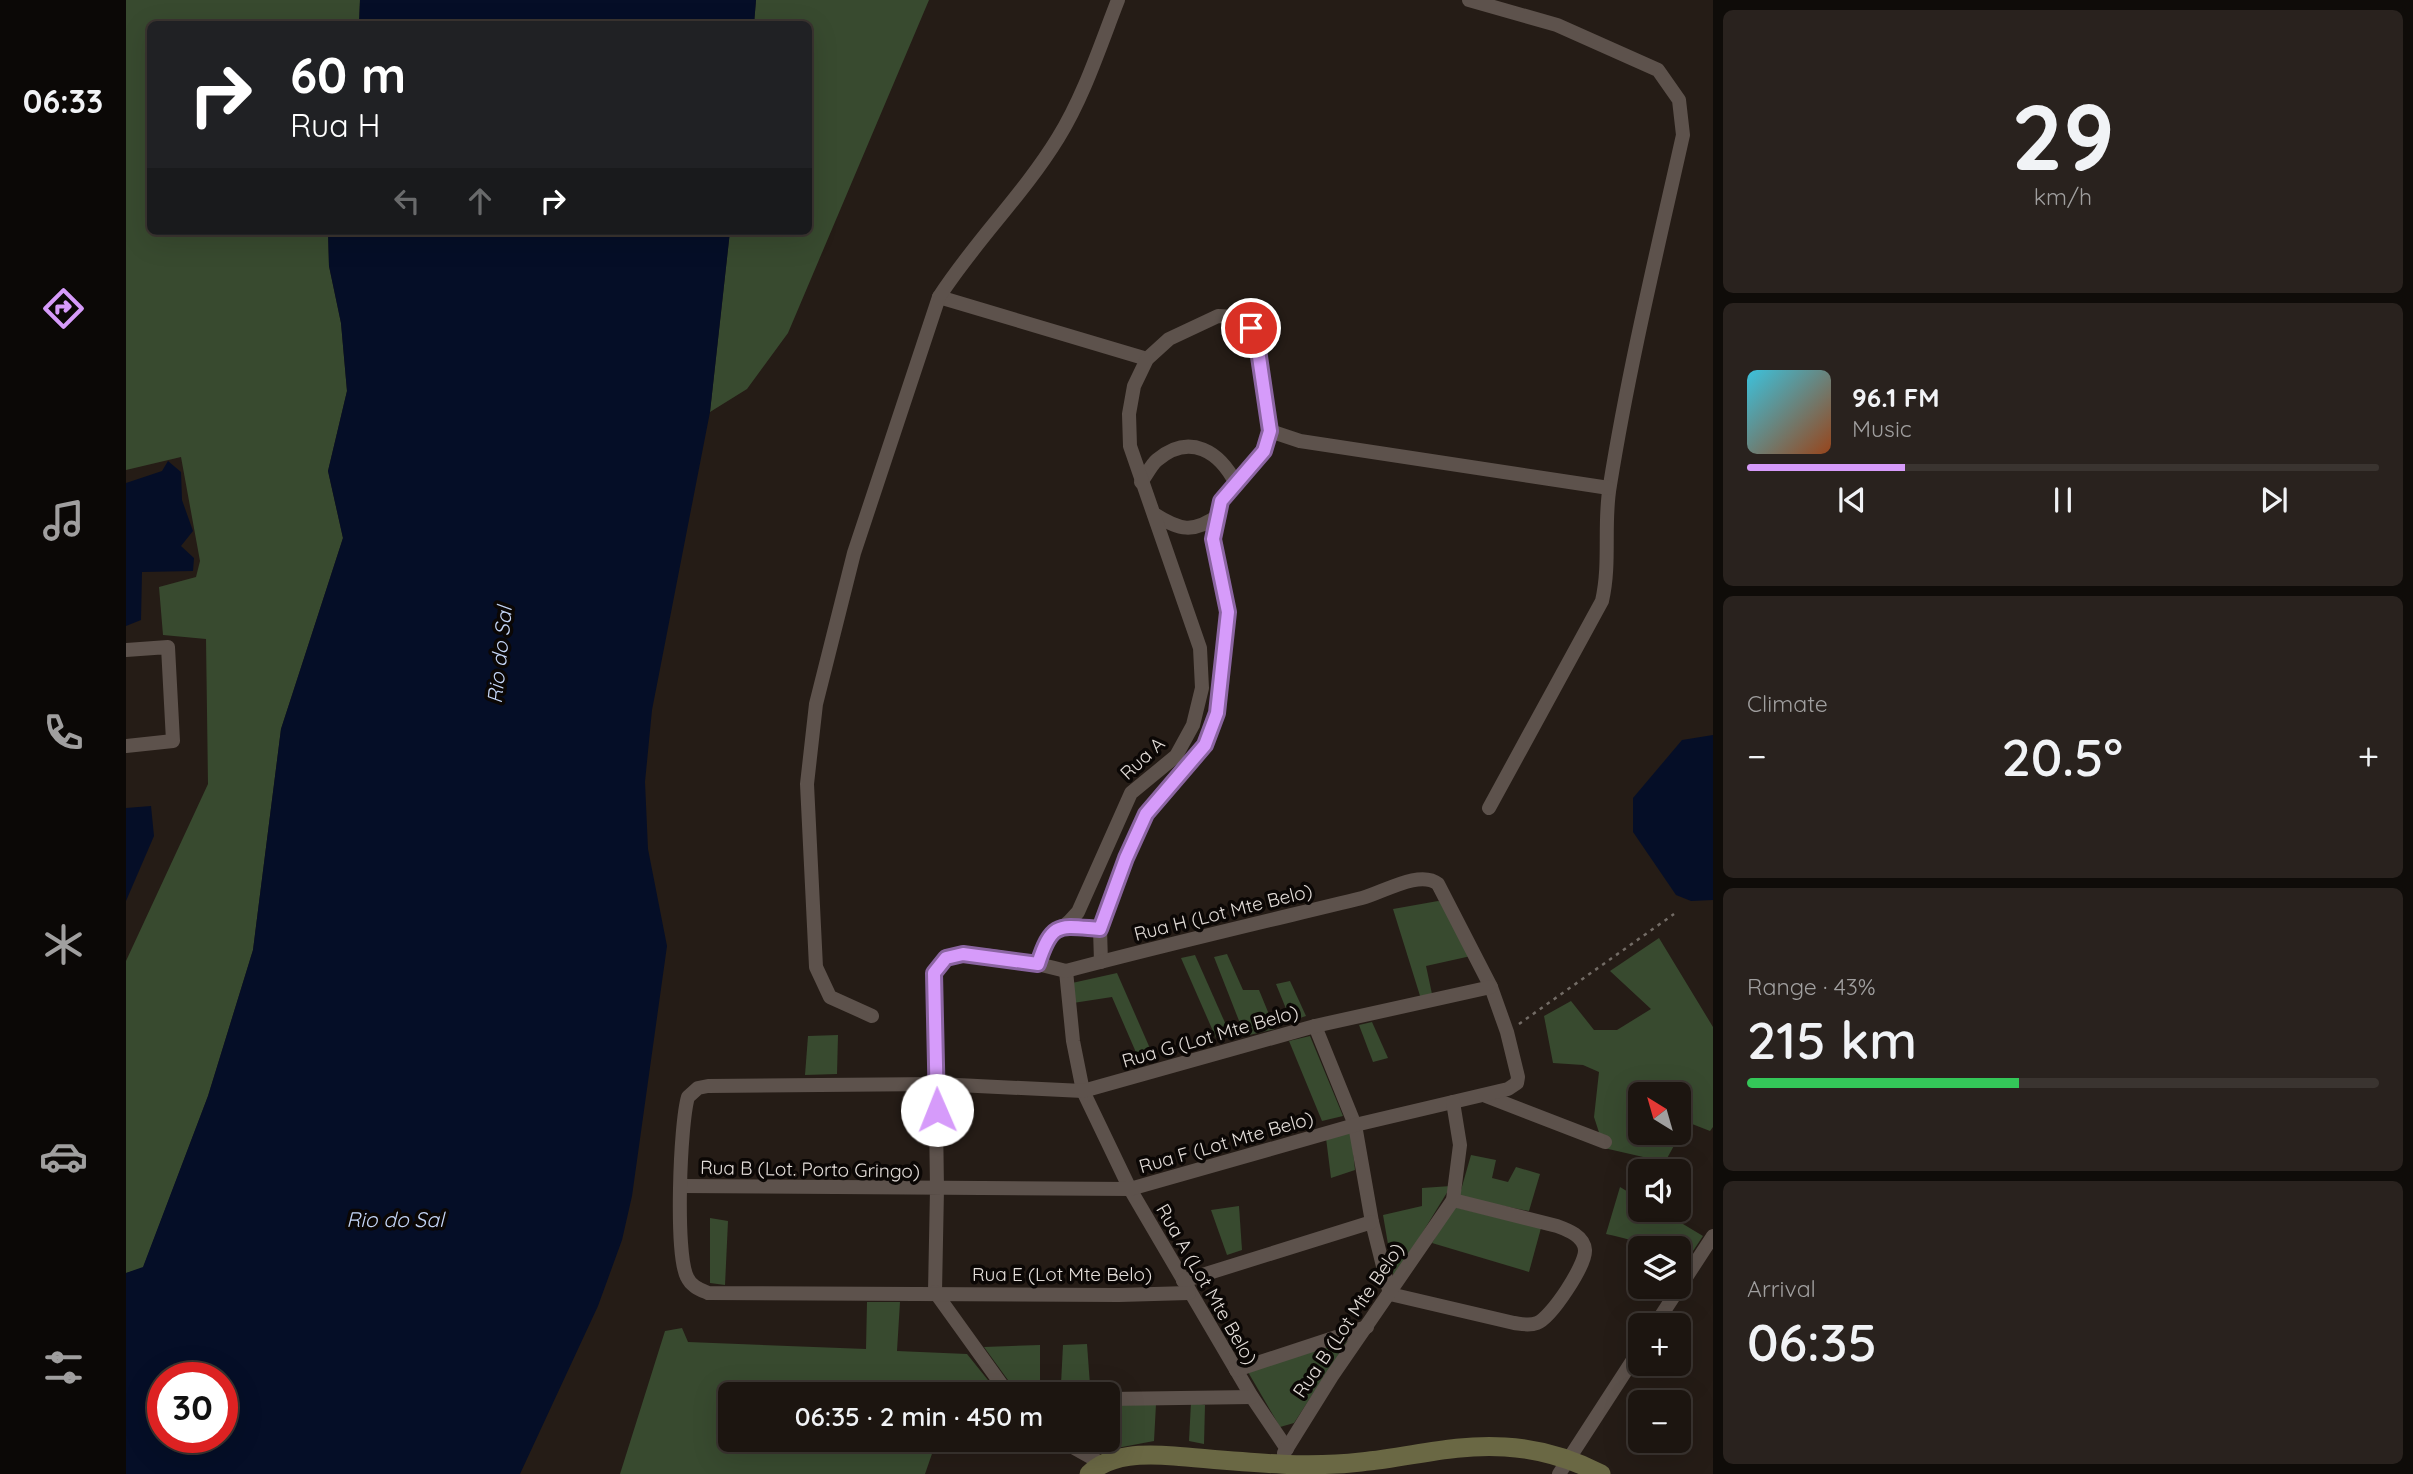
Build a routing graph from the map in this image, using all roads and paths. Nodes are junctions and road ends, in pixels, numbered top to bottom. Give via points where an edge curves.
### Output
1 (1118, 0) edge
2 (1469, 0) edge
3 (939, 297) junction
4 (1147, 359) junction
5 (1270, 431) junction
6 (1141, 482) junction
7 (1236, 484) junction
8 (1609, 488) junction
9 (1154, 514) junction
10 (1219, 515) junction
11 (1196, 527) junction
12 (1176, 528) junction
13 (1213, 539) junction
14 (1168, 556) junction
15 (126, 650) edge
16 (126, 746) edge
17 (1489, 808) dead end
18 (1674, 914) dead end
19 (1068, 924) junction
20 (1100, 929) junction
21 (1101, 962) junction
22 (1038, 964) junction
23 (1066, 971) junction
24 (1491, 987) junction
25 (872, 1016) dead end
26 (1315, 1026) junction
27 (1507, 1032) junction
28 (937, 1084) junction
29 (1083, 1091) junction
30 (1486, 1096) junction
31 (1453, 1102) junction
32 (1355, 1125) junction
33 (1605, 1142) dead end
34 (682, 1186) junction
35 (937, 1189) junction
36 (1130, 1189) junction
37 (1453, 1200) junction
38 (1372, 1223) junction
39 (1713, 1236) edge
40 (1186, 1287) junction
41 (934, 1292) junction
42 (1390, 1294) junction
43 (1664, 1313) edge
44 (1367, 1327) junction
45 (1628, 1367) edge
46 (1236, 1370) junction
47 (1000, 1382) edge
48 (1252, 1397) junction
49 (1120, 1399) edge
50 (1075, 1452) edge
51 (1282, 1456) junction
52 (1564, 1466) edge
53 (1095, 1468) edge
54 (1359, 1468) edge
55 (1601, 1474) edge

1 - 3 street via 1059,136 1019,196
2 - 8 street via 1556,25 1658,70 1679,100 1683,135
3 - 4 street
3 - 25 street via 854,553 816,705 807,784 816,967 830,997
4 - 5 street via 1200,324 1218,316 1236,317 1251,328 1257,343
4 - 6 street, Rua A via 1134,386 1129,414 1130,446
5 - 7 street, Rua A via 1264,451
5 - 8 street via 1300,441
6 - 7 street via 1157,460 1182,449 1204,448 1225,462
6 - 9 street, Rua A
7 - 10 street, Rua A via 1221,501
8 - 17 street via 1607,578 1602,601
9 - 12 street
9 - 14 street, Rua A
10 - 11 street
10 - 13 street, Rua A
11 - 12 street
11 - 13 street
12 - 14 street
13 - 20 street, Rua A via 1228,612 1217,713 1205,745 1146,814
14 - 19 street, Rua A via 1199,648 1202,688 1193,724 1176,756 1130,793 1088,891
15 - 16 street via 168,647 173,741
18 - 27 path
19 - 20 street
19 - 22 street, Rua A via 1045,941
20 - 21 street, Rua A
21 - 23 street, Rua H (Lot Mte Belo)
21 - 24 street, Rua H (Lot Mte Belo) via 1430,879 1440,887
22 - 23 street, Rua H (Lot Mte Belo)
22 - 28 street, Rua H (Lot Mte Belo) via 963,954 946,958 934,973
23 - 29 street, Rua A (Lot Mte Belo)
24 - 26 street, Rua G (Lot Mte Belo)
24 - 27 street
26 - 29 street, Rua G (Lot Mte Belo)
26 - 32 street
27 - 30 street, Rua F (Lot Mte Belo) via 1518,1082
28 - 29 street, Rua G (Lot Mte Belo)
28 - 34 street, Rua G (Lot Mte Belo) via 698,1088 690,1095 685,1111
28 - 35 street
29 - 36 street, Rua A (Lot Mte Belo)
30 - 31 street, Rua F (Lot Mte Belo)
30 - 33 street
31 - 32 street, Rua F (Lot Mte Belo)
31 - 37 street via 1460,1145
32 - 36 street, Rua F (Lot Mte Belo)
32 - 38 street
34 - 35 street, Rua B (Lot. Porto Gringo)
34 - 41 street, Rua E (Lot Mte Belo) via 683,1262 692,1284 708,1293
35 - 36 street, Rua F (Lot Mte Belo)
35 - 41 street
36 - 40 street, Rua A (Lot Mte Belo)
37 - 42 street, Rua B (Lot Mte Belo)
37 - 42 street via 1571,1231 1585,1251 1580,1268 1547,1316 1529,1325
38 - 40 street, Rua E (Lot Mte Belo)
38 - 42 street
39 - 43 street
40 - 41 street, Rua E (Lot Mte Belo) via 1119,1295
40 - 46 street, Rua A (Lot Mte Belo)
41 - 47 street
42 - 44 street, Rua B (Lot Mte Belo)
44 - 46 street
44 - 51 street, Rua B (Lot Mte Belo)
45 - 52 street
46 - 48 street, Rua A (Lot Mte Belo)
48 - 49 street
48 - 51 street, Rua A (Lot Mte Belo)
50 - 53 street
51 - 53 street via 1159,1455
51 - 54 street
52 - 54 street via 1508,1447 1479,1446 1423,1450
52 - 55 street

